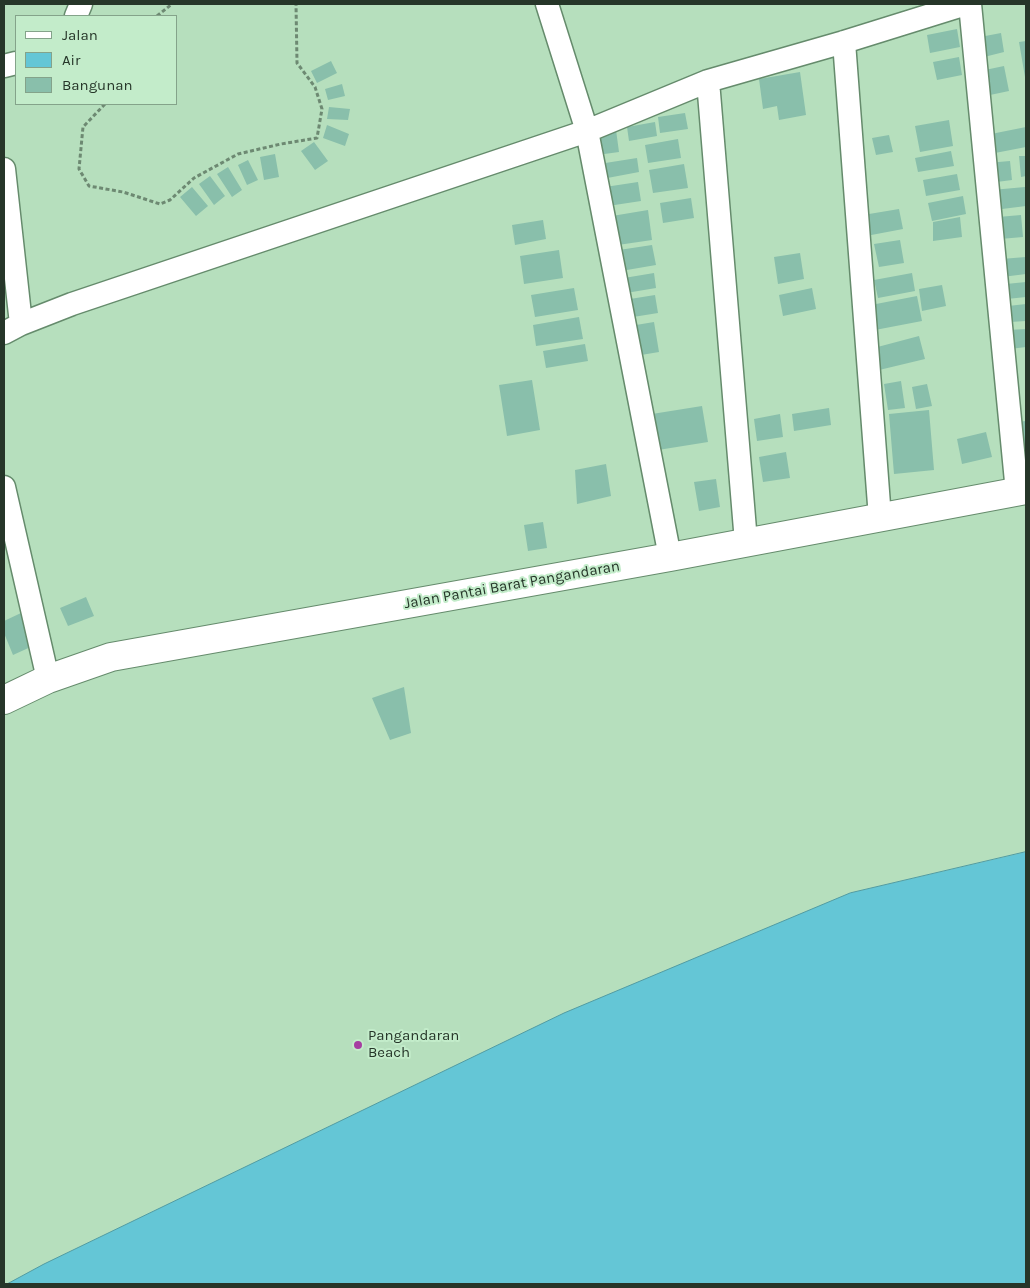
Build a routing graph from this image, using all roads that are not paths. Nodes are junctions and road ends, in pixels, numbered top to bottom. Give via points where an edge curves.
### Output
1 (547, 4) edge
2 (966, 4) edge
3 (970, 4) edge
4 (844, 42) junction
5 (708, 81) junction
6 (587, 132) junction
7 (4, 170) edge
8 (12, 328) edge
9 (4, 487) edge
10 (1022, 491) edge
11 (880, 518) junction
12 (746, 542) junction
13 (670, 557) junction
14 (48, 679) junction
15 (4, 700) edge

1 - 6 street
2 - 4 street
3 - 10 street
4 - 5 street
4 - 11 street
5 - 6 street
5 - 12 street
6 - 8 street via 72,304
6 - 13 street
7 - 8 street
9 - 14 street
10 - 11 street, Jalan Pantai Barat Pangandaran
11 - 12 street, Jalan Pantai Barat Pangandaran
12 - 13 street, Jalan Pantai Barat Pangandaran
13 - 14 street, Jalan Pantai Barat Pangandaran via 111,657
14 - 15 street, Jalan Pantai Barat Pangandaran

